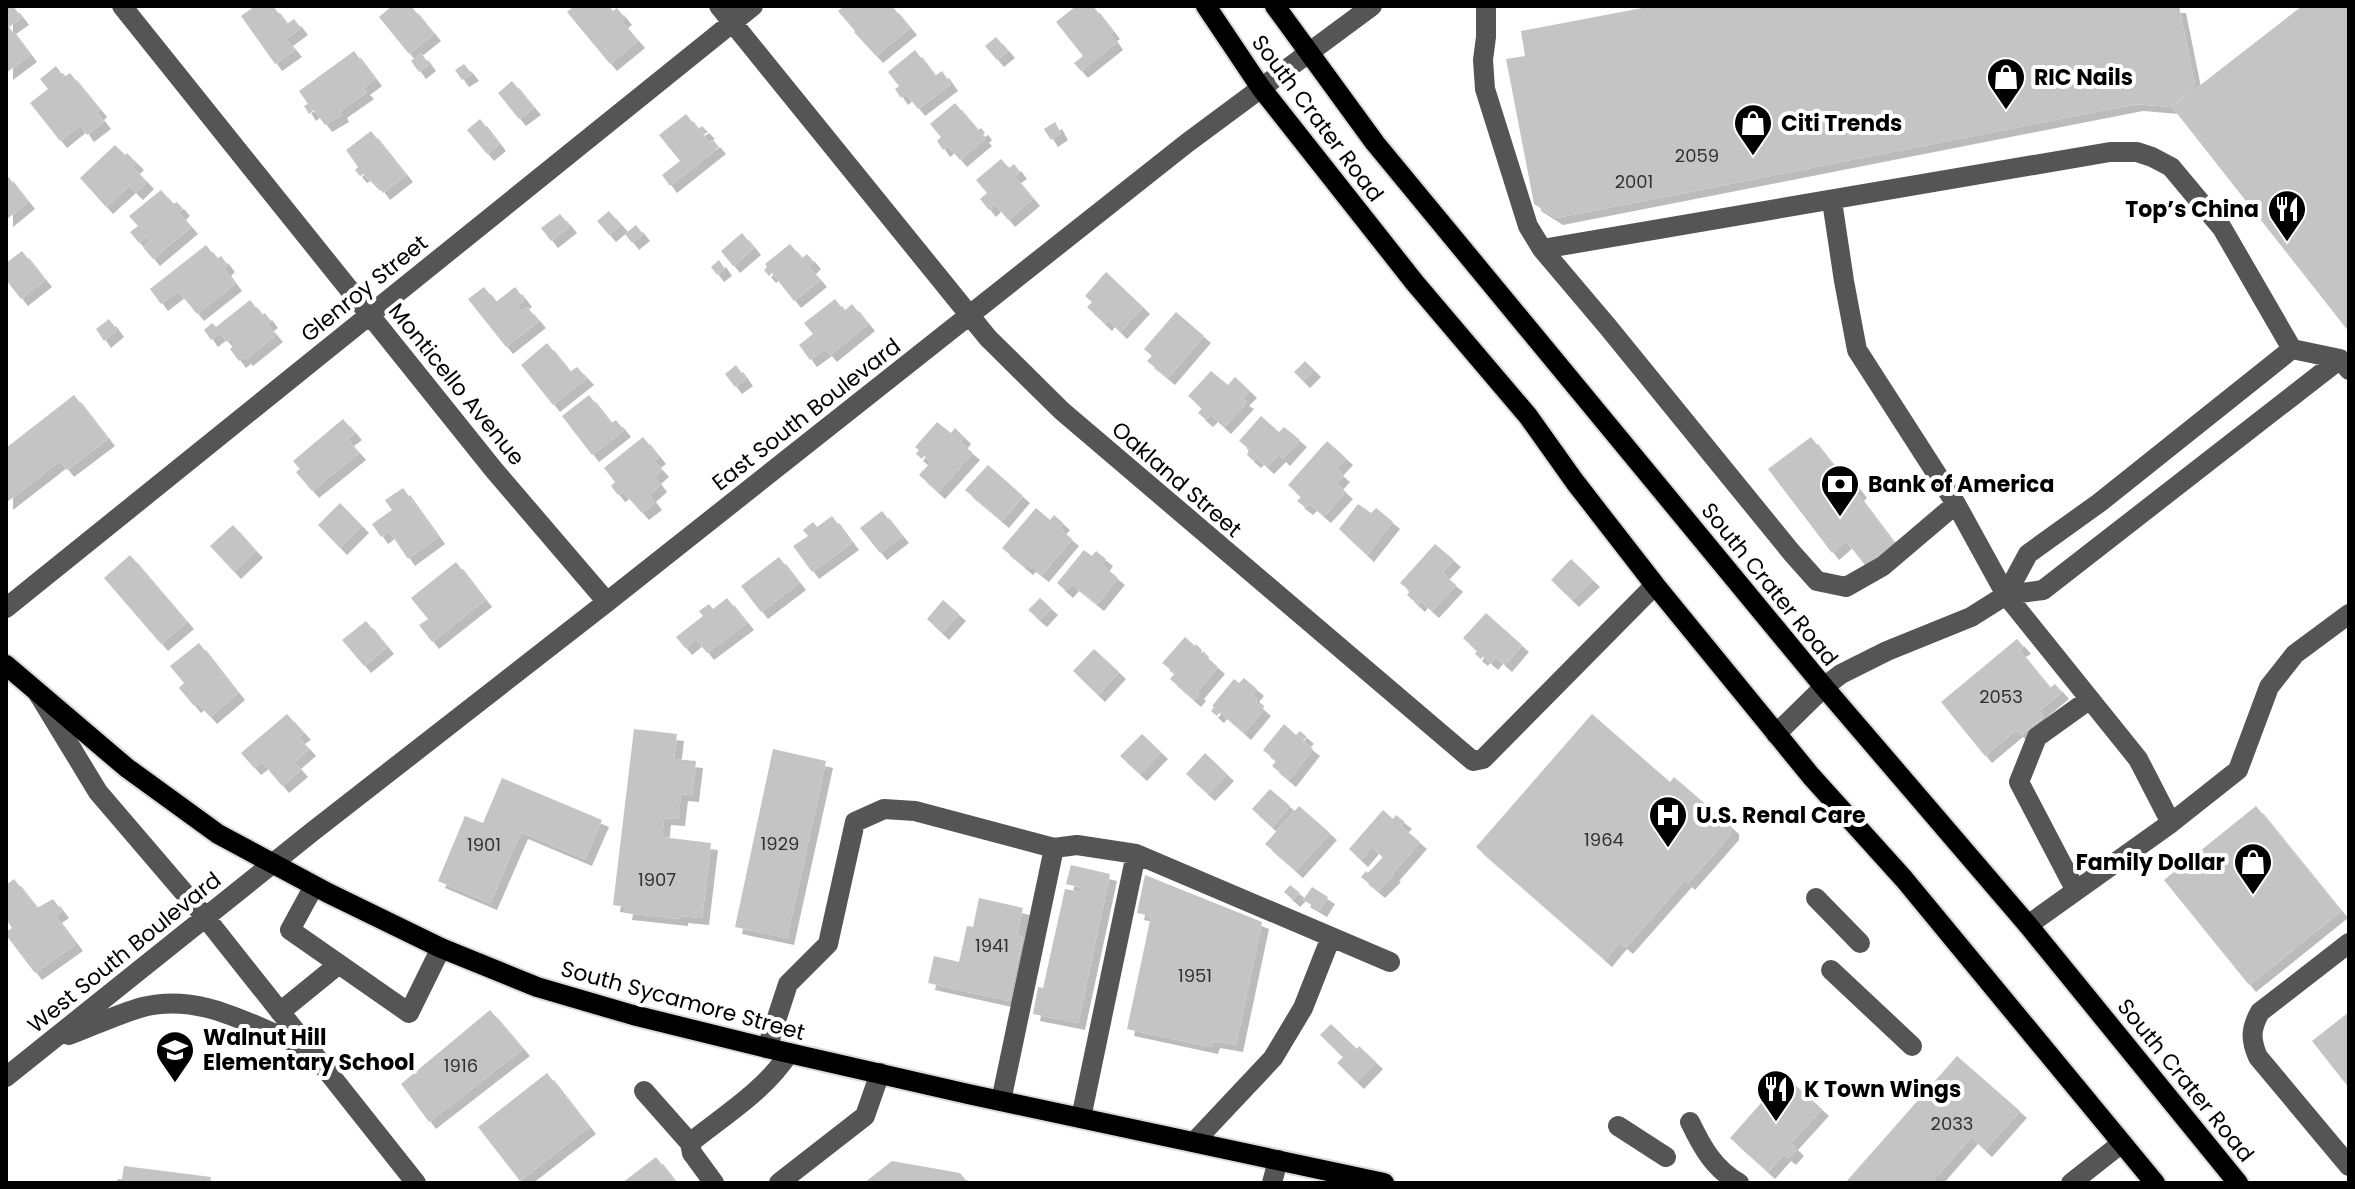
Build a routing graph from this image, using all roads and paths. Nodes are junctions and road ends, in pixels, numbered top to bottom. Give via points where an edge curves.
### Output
1 (122, 6) edge
2 (719, 6) edge
3 (753, 6) edge
4 (1206, 6) edge
5 (1275, 6) edge
6 (1372, 6) edge
7 (1490, 8) edge
8 (732, 22) junction
9 (1308, 53) junction
10 (1261, 88) junction
11 (1832, 201) junction
12 (1542, 249) junction
13 (369, 314) junction
14 (970, 315) junction
15 (2292, 349) junction
16 (2345, 365) edge
17 (1956, 504) junction
18 (1655, 585) junction
19 (2006, 595) junction
20 (607, 602) junction
21 (6, 608) edge
22 (2349, 614) edge
23 (6, 665) edge
24 (1824, 687) junction
25 (39, 695) junction
26 (2090, 699) junction
27 (1776, 734) junction
28 (2171, 823) junction
29 (1054, 848) junction
30 (1136, 854) junction
31 (273, 863) junction
32 (314, 886) junction
33 (2076, 891) junction
34 (1816, 898) dead end
35 (205, 917) junction
36 (2028, 925) junction
37 (1331, 937) junction
38 (1860, 943) dead end
39 (2349, 943) edge
40 (441, 948) junction
41 (1390, 962) dead end
42 (339, 964) junction
43 (1831, 970) dead end
44 (280, 1012) junction
45 (50, 1043) junction
46 (1912, 1046) dead end
47 (308, 1047) junction
48 (767, 1048) junction
49 (789, 1053) junction
50 (880, 1073) junction
51 (6, 1077) edge
52 (644, 1091) dead end
53 (1001, 1101) junction
54 (1081, 1118) junction
55 (1690, 1122) dead end
56 (1618, 1126) dead end
57 (1194, 1142) junction
58 (690, 1143) junction
59 (2122, 1143) junction
60 (1666, 1157) dead end
61 (1278, 1160) junction
62 (2349, 1166) edge
63 (416, 1183) edge
64 (714, 1183) edge
65 (779, 1183) edge
66 (1272, 1183) edge
67 (1384, 1183) edge
68 (1739, 1183) edge
69 (2071, 1183) edge
70 (2155, 1183) edge
71 (2238, 1183) edge

1 - 13 street, Monticello Avenue
2 - 8 street, Oakland Street
3 - 8 street, Glenroy Street
4 - 10 main road, South Crater Road
5 - 9 main road, South Crater Road
6 - 9 street, East South Boulevard
7 - 12 street via 1485,89 1528,226
8 - 13 street, Glenroy Street
8 - 14 street, Oakland Street
9 - 10 street, East South Boulevard
9 - 24 main road, South Crater Road via 1375,143
10 - 14 street, East South Boulevard
10 - 18 main road, South Crater Road via 1528,416
11 - 12 street
11 - 15 street via 2110,152 2137,152 2171,167 2222,228
11 - 17 street via 1857,350
12 - 17 street via 1817,581 1846,587 1883,566
13 - 20 street, Monticello Avenue
13 - 21 street, Glenroy Street
14 - 18 street, Oakland Street via 1062,411 1473,761 1483,759
14 - 20 street, East South Boulevard
15 - 16 street
15 - 19 street via 2028,554
16 - 19 street via 2043,590
17 - 19 street
18 - 27 main road, South Crater Road
19 - 24 street via 1971,617 1852,668
19 - 26 street
20 - 31 street, East South Boulevard
22 - 28 street via 2295,654 2269,687 2238,770
23 - 25 main road, South Sycamore Street
24 - 27 street
24 - 36 main road, South Crater Road
25 - 31 main road, South Sycamore Street via 218,834
25 - 35 street, South Sycamore Street via 98,792
26 - 28 street via 2138,759
26 - 33 street via 2037,737 2019,782
27 - 59 main road, South Crater Road
28 - 33 street
29 - 30 street via 1077,845
29 - 48 street via 915,811 884,809 855,822 828,944 788,984
29 - 53 street
30 - 37 street
30 - 54 street
31 - 32 main road, South Sycamore Street
31 - 35 street, West South Boulevard
32 - 40 main road, South Sycamore Street
32 - 42 street via 290,930
33 - 36 street
34 - 38 street
35 - 44 street, South Sycamore Street
35 - 45 street, West South Boulevard
36 - 71 main road, South Crater Road
37 - 41 street
37 - 57 street via 1303,1008 1273,1058
39 - 62 street via 2260,1012 2252,1042 2258,1057
40 - 42 street via 409,1013
40 - 48 main road, South Sycamore Street via 537,987
42 - 44 street
43 - 46 street
44 - 47 street, South Sycamore Street
45 - 47 street via 165,1003 222,1011
45 - 51 street, West South Boulevard
47 - 63 street, South Sycamore Street
48 - 49 main road, South Sycamore Street
49 - 50 main road, South Sycamore Street
49 - 58 street via 764,1083
50 - 53 main road, South Sycamore Street
50 - 65 street via 865,1116
52 - 58 street
53 - 54 main road, South Sycamore Street
54 - 57 main road, South Sycamore Street
55 - 68 street via 1708,1157
56 - 60 street
57 - 61 main road, South Sycamore Street
58 - 64 street
59 - 69 street
59 - 70 main road, South Crater Road
61 - 66 street
61 - 67 main road, South Sycamore Street

